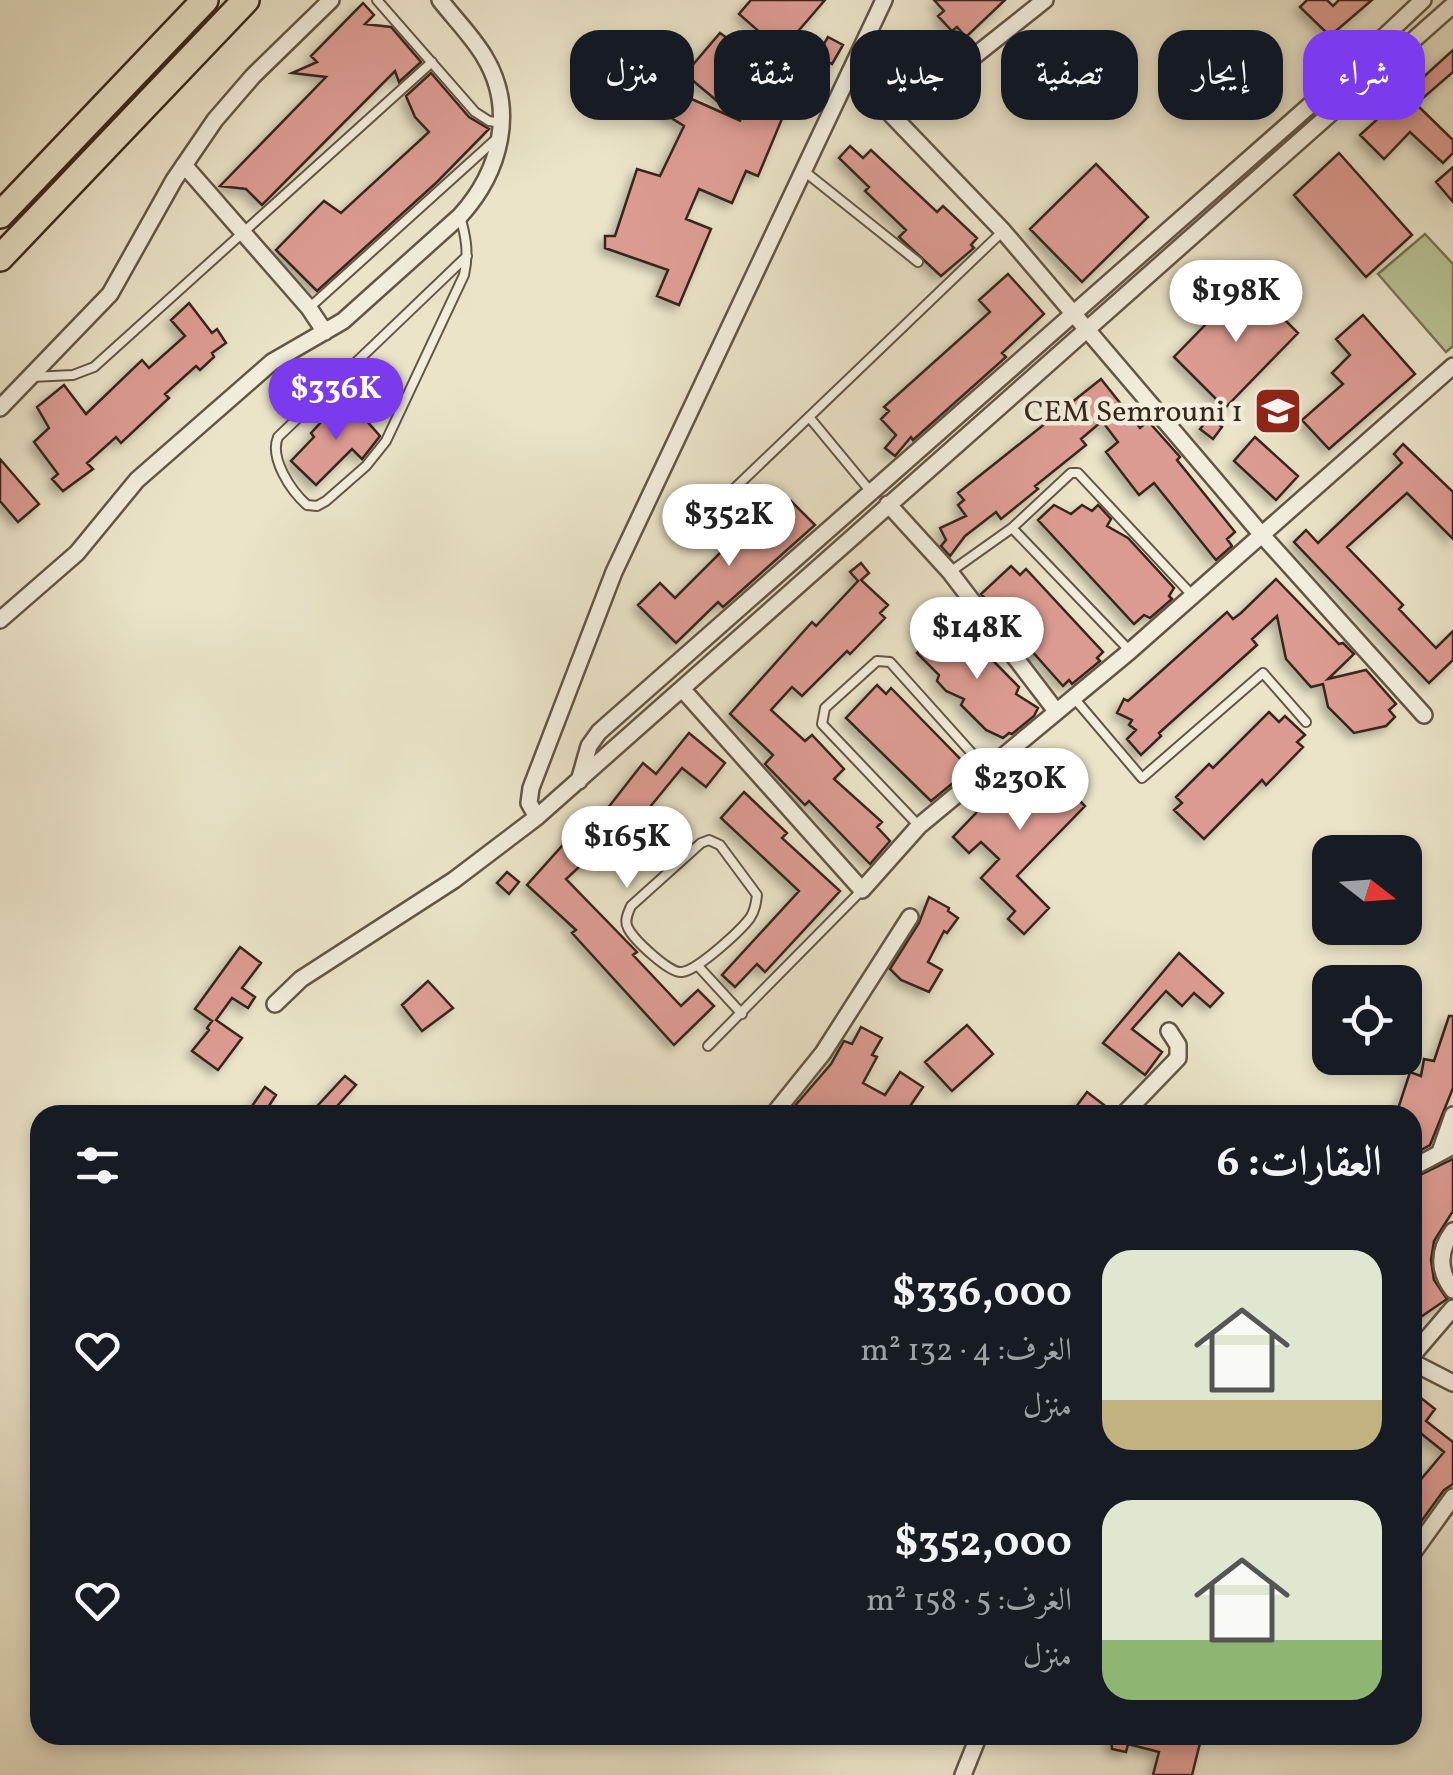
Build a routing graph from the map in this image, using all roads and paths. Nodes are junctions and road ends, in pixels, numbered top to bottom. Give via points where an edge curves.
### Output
1 (205, 0) edge
2 (246, 0) edge
3 (330, 0) edge
4 (376, 0) edge
5 (440, 0) edge
6 (884, 0) edge
7 (1045, 0) edge
8 (1423, 0) edge
9 (1453, 4) edge
10 (981, 51) edge
11 (432, 62) junction
12 (848, 77) junction
13 (501, 129) junction
14 (184, 165) junction
15 (804, 170) junction
16 (0, 215) edge
17 (460, 216) junction
18 (243, 232) junction
19 (1003, 232) junction
20 (468, 256) junction
21 (0, 258) edge
22 (918, 262) dead end
23 (309, 308) junction
24 (1074, 313) junction
25 (1087, 328) junction
26 (326, 332) junction
27 (1453, 366) edge
28 (31, 377) junction
29 (0, 408) edge
30 (809, 418) junction
31 (871, 492) junction
32 (888, 504) junction
33 (1012, 528) junction
34 (688, 533) dead end
35 (1262, 535) junction
36 (950, 572) junction
37 (1192, 596) junction
38 (0, 620) edge
39 (1130, 650) junction
40 (683, 690) junction
41 (1074, 698) junction
42 (1056, 711) junction
43 (1424, 715) dead end
44 (1306, 722) dead end
45 (986, 768) junction
46 (579, 780) junction
47 (537, 817) junction
48 (919, 826) junction
49 (862, 890) junction
50 (910, 916) dead end
51 (698, 966) junction
52 (276, 1004) dead end
53 (742, 1014) junction
54 (1169, 1030) dead end
55 (708, 1046) dead end
56 (782, 1105) edge
57 (1133, 1105) edge
58 (1453, 1115) edge
59 (1447, 1149) edge
60 (1422, 1163) edge
61 (1453, 1231) edge
62 (1453, 1290) edge
63 (1453, 1308) edge
64 (1422, 1347) edge
65 (1422, 1365) edge
66 (1453, 1383) edge
67 (1453, 1497) edge
68 (1422, 1540) edge
69 (976, 1745) edge
70 (963, 1775) edge

1 - 16 highway
2 - 21 highway
3 - 14 street via 234,98
4 - 11 lane
5 - 13 street via 484,54
6 - 12 street
7 - 10 street
8 - 24 street
9 - 25 street
11 - 13 lane via 475,112
11 - 18 lane
12 - 15 street
12 - 19 street
13 - 17 street via 486,182
13 - 23 lane
14 - 18 street
14 - 28 street via 120,281
15 - 22 lane
15 - 47 street via 590,628 531,788
17 - 20 lane
17 - 26 street
18 - 23 street
18 - 28 lane via 94,367
19 - 24 street
19 - 30 lane
20 - 20 lane via 461,284 386,440 326,502 307,506 276,457 278,437
23 - 26 street
24 - 25 street
24 - 31 street
25 - 32 street
25 - 35 street
26 - 38 street via 272,362 136,480 76,553
27 - 35 street
28 - 29 street
30 - 31 lane
30 - 34 lane
31 - 46 street via 599,732
32 - 36 street
32 - 40 street
33 - 36 lane
33 - 37 lane via 1071,472 1078,473
33 - 39 lane
35 - 37 street
35 - 43 street
36 - 42 street
37 - 39 street
39 - 41 street
40 - 46 street
40 - 49 street
41 - 42 street
41 - 44 lane via 1142,778 1263,674
42 - 45 street
45 - 48 street
45 - 48 lane via 890,662 877,661 825,708 822,724
46 - 47 street
47 - 52 street
48 - 49 street
49 - 53 lane
50 - 56 street
51 - 51 lane via 750,918 757,895 710,840 626,917 628,928 670,970
51 - 53 lane
53 - 55 lane
54 - 57 street via 1178,1058
58 - 59 street
59 - 60 street
61 - 62 street via 1441,1259
63 - 64 street
65 - 66 street
67 - 68 street
69 - 70 street

